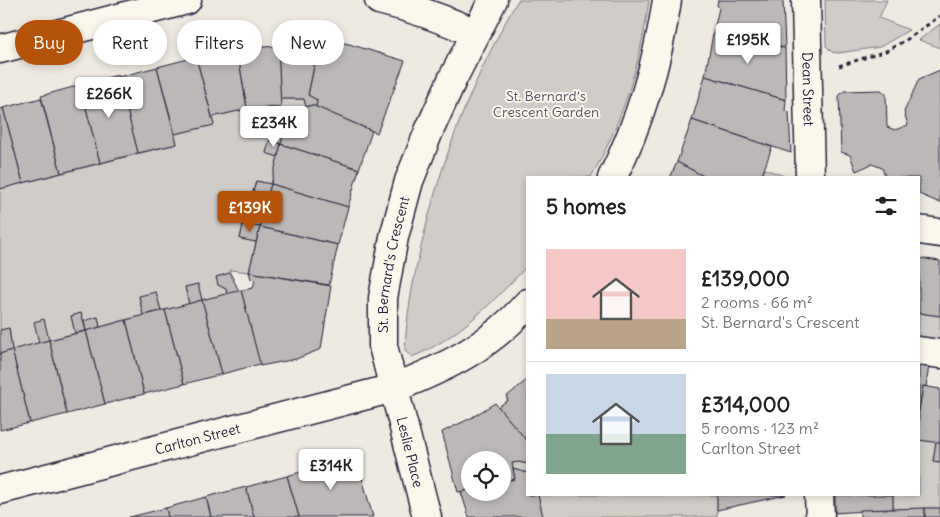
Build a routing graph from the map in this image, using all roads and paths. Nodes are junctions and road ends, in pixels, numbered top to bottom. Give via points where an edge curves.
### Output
1 (187, 0) edge
2 (379, 0) edge
3 (493, 0) edge
4 (667, 0) edge
5 (806, 0) edge
6 (940, 16) edge
7 (475, 33) junction
8 (0, 49) edge
9 (808, 74) junction
10 (613, 176) edge
11 (810, 176) edge
12 (920, 230) edge
13 (940, 233) edge
14 (526, 305) edge
15 (920, 351) edge
16 (940, 354) edge
17 (394, 388) junction
18 (0, 490) edge
19 (820, 496) edge
20 (427, 517) edge
21 (820, 517) edge

1 - 8 street
2 - 7 street via 406,6
3 - 7 street, St. Bernard's Crescent
4 - 10 street via 661,40 647,90
5 - 9 street, Dean Street
6 - 9 path via 881,53
7 - 17 street, St. Bernard's Crescent via 409,181 394,237 383,298 383,346
9 - 11 street, Dean Street
12 - 13 street
14 - 17 street via 503,330 472,352 446,367
15 - 16 street
17 - 18 street, Carlton Street
17 - 20 street, Leslie Place
19 - 21 street

